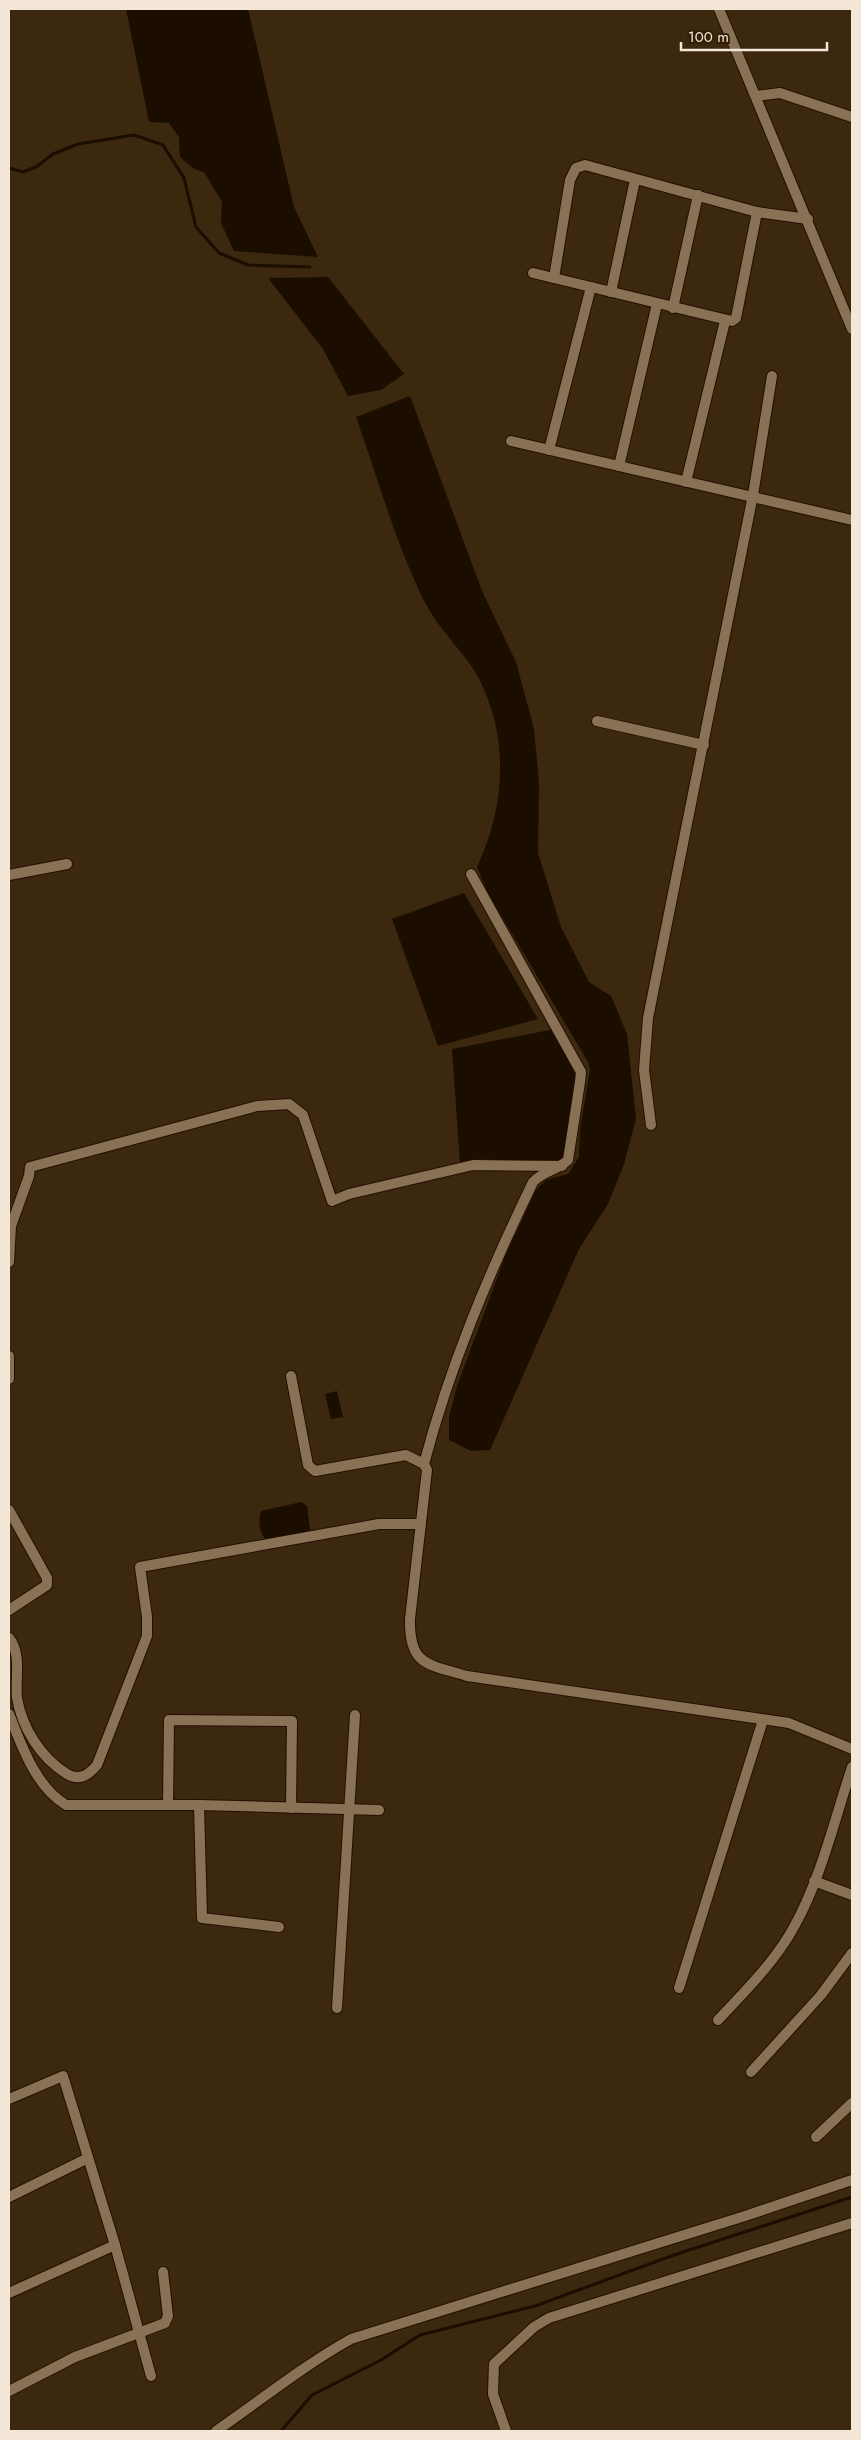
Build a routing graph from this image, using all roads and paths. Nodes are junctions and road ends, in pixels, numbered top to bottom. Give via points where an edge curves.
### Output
1 (719, 9) edge
2 (756, 96) junction
3 (852, 117) edge
4 (635, 180) junction
5 (698, 195) junction
6 (757, 212) junction
7 (808, 219) junction
8 (533, 273) dead end
9 (554, 278) junction
10 (591, 287) junction
11 (611, 292) junction
12 (657, 304) junction
13 (673, 308) junction
14 (725, 321) junction
15 (852, 329) edge
16 (772, 376) dead end
17 (512, 441) dead end
18 (549, 450) junction
19 (619, 466) junction
20 (686, 482) junction
21 (753, 495) junction
22 (852, 520) edge
23 (596, 721) dead end
24 (704, 745) junction
25 (67, 864) dead end
26 (471, 874) dead end
27 (9, 875) edge
28 (651, 1125) dead end
29 (562, 1166) junction
30 (9, 1262) edge
31 (9, 1356) edge
32 (291, 1376) dead end
33 (9, 1379) edge
34 (424, 1464) junction
35 (9, 1510) edge
36 (421, 1524) junction
37 (9, 1610) edge
38 (9, 1638) edge
39 (9, 1714) edge
40 (355, 1715) dead end
41 (763, 1720) junction
42 (852, 1749) edge
43 (852, 1767) edge
44 (168, 1805) junction
45 (200, 1805) junction
46 (291, 1808) junction
47 (349, 1810) junction
48 (379, 1810) dead end
49 (814, 1881) junction
50 (852, 1895) edge
51 (278, 1927) dead end
52 (852, 1953) edge
53 (679, 1988) dead end
54 (337, 2008) dead end
55 (718, 2020) dead end
56 (751, 2072) dead end
57 (9, 2099) edge
58 (852, 2103) edge
59 (816, 2136) dead end
60 (88, 2158) junction
61 (852, 2180) edge
62 (9, 2196) edge
63 (852, 2223) edge
64 (115, 2245) junction
65 (163, 2272) dead end
66 (9, 2292) edge
67 (140, 2334) junction
68 (151, 2376) dead end
69 (9, 2391) edge
70 (216, 2431) edge
71 (506, 2431) edge

1 - 2 street
2 - 3 street via 780,93
2 - 7 street
4 - 5 street
4 - 9 street via 585,165 576,168 570,180
4 - 11 street
5 - 6 street
5 - 13 street
6 - 7 street
6 - 14 street via 736,318
7 - 15 street
8 - 9 street
9 - 10 street
10 - 11 street
10 - 18 street
11 - 12 street
12 - 13 street
12 - 19 street
13 - 14 street
14 - 20 street
16 - 21 street
17 - 18 street
18 - 19 street
19 - 20 street
20 - 21 street
21 - 22 street
21 - 24 street
23 - 24 street
24 - 28 street via 648,1018 644,1070
25 - 27 street
26 - 29 street via 581,1072 568,1160
29 - 30 street via 473,1165 348,1194 332,1201 303,1115 289,1104 258,1106 30,1168 11,1226
29 - 34 street via 538,1176 533,1182 488,1276 440,1404
31 - 33 street
32 - 34 street via 308,1465 315,1471 406,1455
34 - 36 street via 427,1470
35 - 37 street via 47,1578 47,1585
36 - 38 street via 379,1524 140,1567 147,1636 97,1765 82,1777 70,1776 55,1766 37,1746 17,1698 15,1646
36 - 41 street via 409,1641 430,1665 467,1676
39 - 44 street via 38,1777 52,1796 66,1805
40 - 47 street
41 - 42 street via 789,1723
41 - 53 street
43 - 49 street
44 - 45 street
44 - 46 street via 169,1720 292,1720
45 - 46 street
45 - 51 street via 202,1918
46 - 47 street
47 - 48 street
47 - 54 street
49 - 50 street
49 - 55 street via 795,1926 761,1974
52 - 56 street via 821,1995
57 - 60 street via 63,2076
58 - 59 street
60 - 62 street
60 - 64 street
61 - 70 street via 351,2339 312,2361
63 - 71 street via 549,2318 534,2327 494,2364 493,2394
64 - 66 street
64 - 67 street
65 - 67 street via 168,2316 165,2323
67 - 68 street
67 - 69 street via 75,2357

